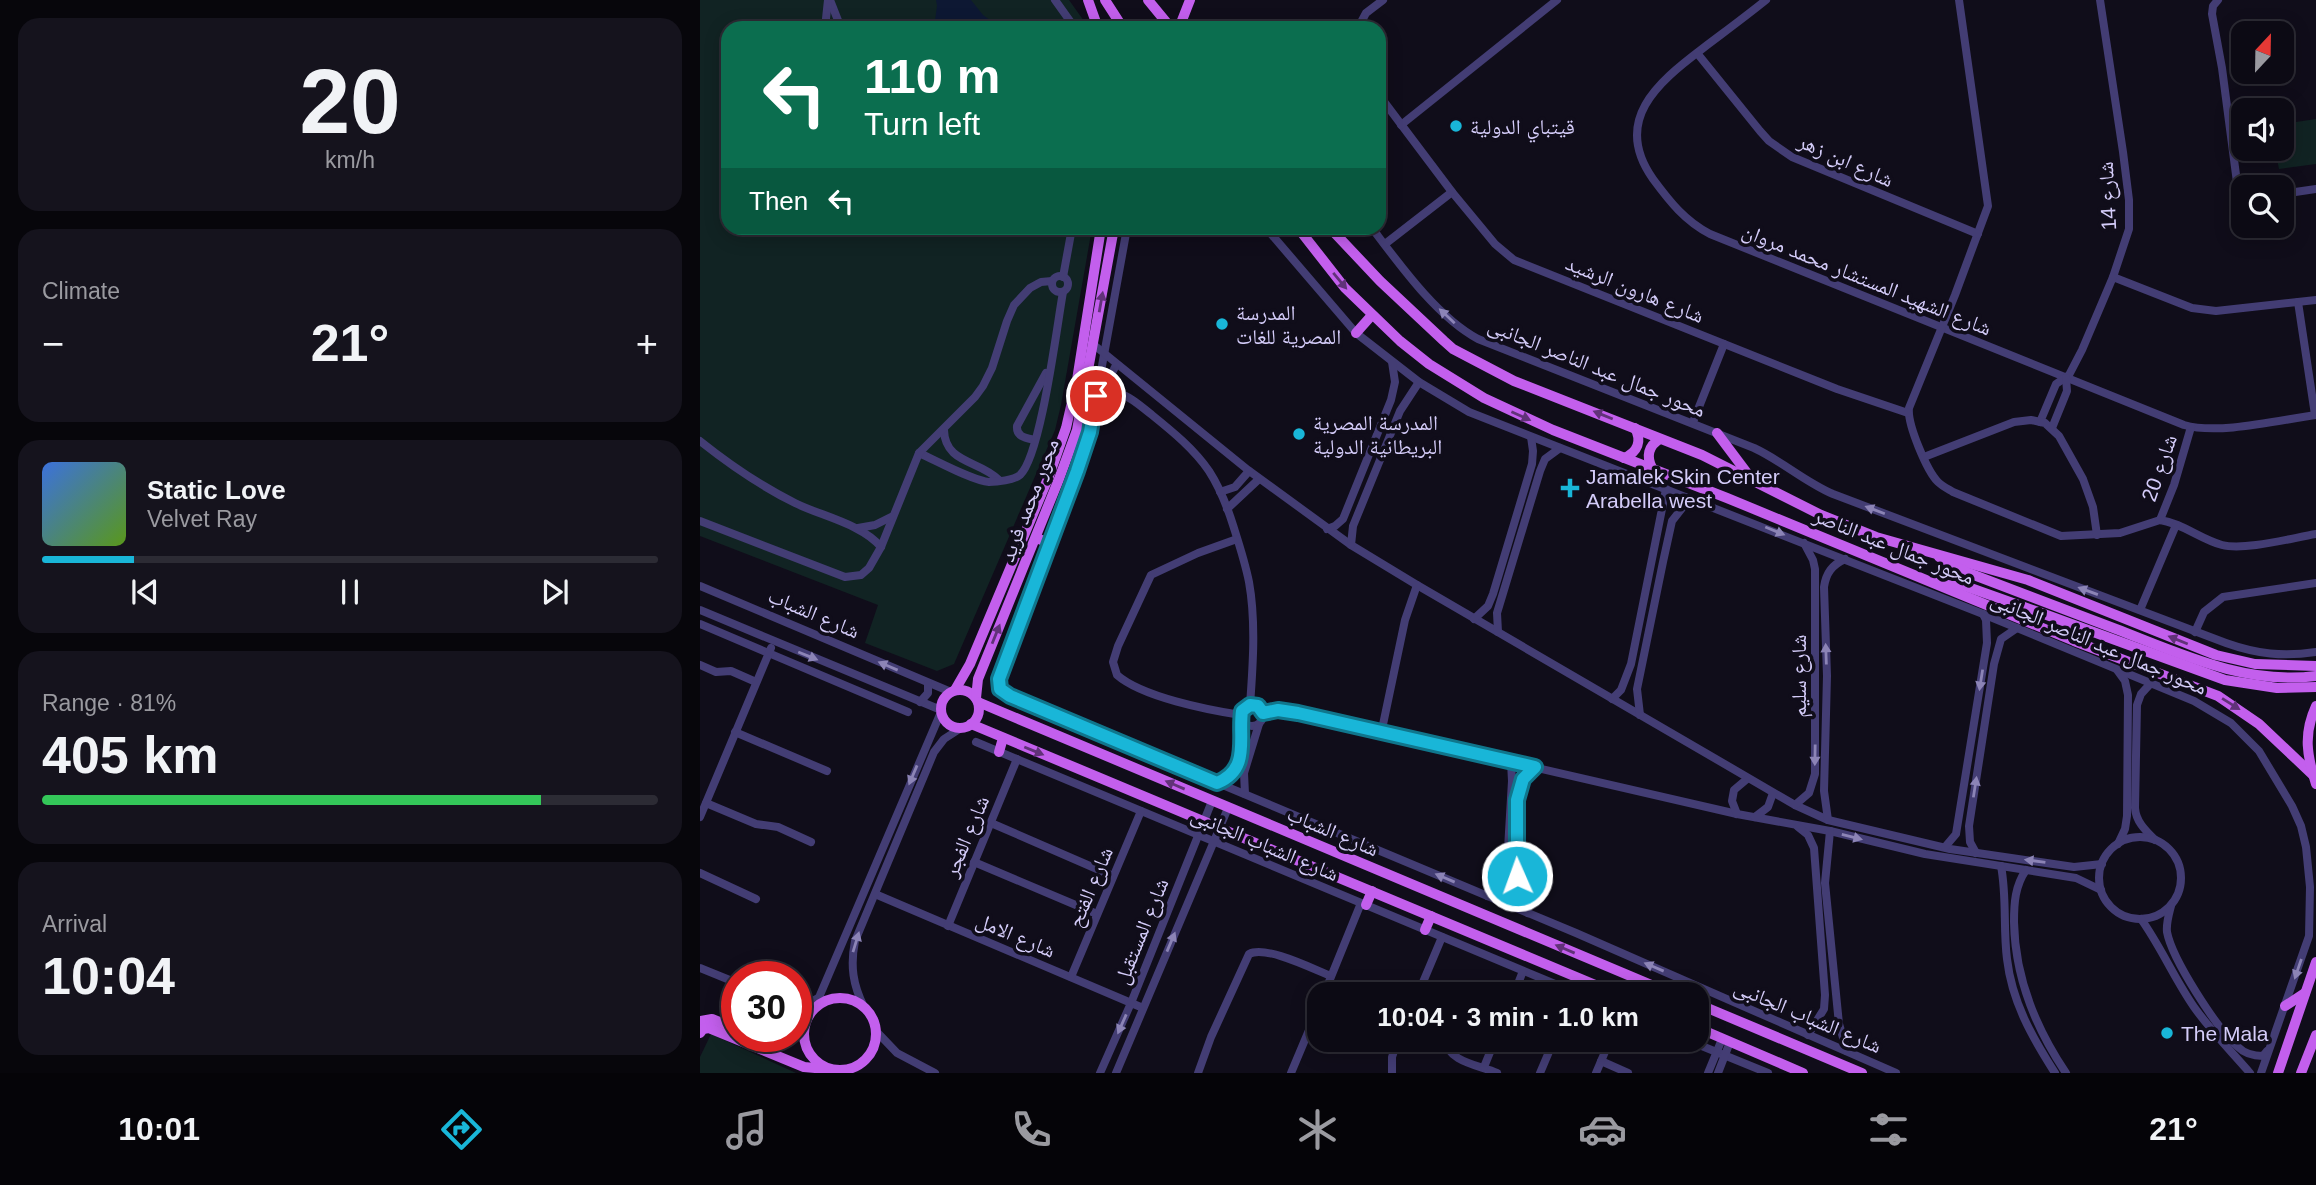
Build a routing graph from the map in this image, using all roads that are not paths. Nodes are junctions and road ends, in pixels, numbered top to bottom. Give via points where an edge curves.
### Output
1 (829, 0) edge
2 (1055, 0) edge
3 (1088, 0) edge
4 (1105, 0) edge
5 (1148, 0) edge
6 (1190, 0) edge
7 (1382, 0) edge
8 (1557, 0) edge
9 (1766, 0) edge
10 (1959, 0) edge
11 (2100, 0) edge
12 (2218, 0) edge
13 (826, 21) edge
14 (838, 21) edge
15 (1070, 21) edge
16 (1096, 21) edge
17 (1118, 21) edge
18 (1165, 21) edge
19 (1182, 21) edge
20 (1362, 21) edge
21 (1697, 52) junction
22 (1386, 105) edge
23 (1401, 125) junction
24 (2236, 175) edge
25 (2316, 190) edge
26 (1452, 192) junction
27 (2294, 193) edge
28 (1978, 234) junction
29 (1071, 235) edge
30 (1100, 235) edge
31 (1113, 235) edge
32 (1126, 235) edge
33 (1272, 235) edge
34 (1303, 235) edge
35 (1337, 235) edge
36 (1378, 235) edge
37 (1385, 244) junction
38 (2113, 276) junction
39 (1063, 277) junction
40 (1052, 281) junction
41 (1063, 292) junction
42 (2316, 300) edge
43 (2298, 302) junction
44 (1373, 315) junction
45 (1941, 328) junction
46 (1356, 333) junction
47 (1724, 344) junction
48 (1094, 345) junction
49 (1104, 355) junction
50 (1392, 362) junction
51 (1050, 363) junction
52 (1116, 365) junction
53 (2066, 378) junction
54 (1419, 382) junction
55 (1110, 391) junction
56 (1096, 396) junction
57 (1083, 405) junction
58 (1386, 412) junction
59 (1908, 413) junction
60 (2316, 415) edge
61 (1397, 416) junction
62 (1693, 422) junction
63 (2040, 422) junction
64 (1635, 428) junction
65 (2052, 428) junction
66 (2192, 428) junction
67 (944, 430) junction
68 (1717, 433) junction
69 (1531, 437) junction
70 (1660, 439) junction
71 (1035, 440) junction
72 (700, 441) edge
73 (1560, 448) junction
74 (919, 453) junction
75 (1924, 457) junction
76 (1624, 458) junction
77 (1652, 468) junction
78 (1249, 471) junction
79 (1259, 479) junction
80 (999, 480) junction
81 (1752, 481) junction
82 (1666, 489) junction
83 (1220, 492) junction
84 (1690, 498) junction
85 (1227, 509) junction
86 (1522, 513) junction
87 (892, 516) junction
88 (1343, 519) junction
89 (2160, 520) junction
90 (700, 521) edge
91 (2176, 524) junction
92 (1353, 526) junction
93 (855, 528) junction
94 (1327, 528) junction
95 (2316, 534) edge
96 (2096, 535) junction
97 (1036, 538) junction
98 (1237, 539) junction
99 (1050, 543) junction
100 (1804, 543) junction
101 (1351, 545) junction
102 (881, 547) junction
103 (1933, 553) junction
104 (1845, 559) junction
105 (1658, 560) junction
106 (1917, 576) junction
107 (2316, 583) edge
108 (1417, 585) junction
109 (700, 586) edge
110 (1488, 606) junction
111 (1984, 609) junction
112 (700, 610) edge
113 (2140, 610) junction
114 (1498, 611) junction
115 (1475, 619) junction
116 (700, 624) edge
117 (1820, 626) junction
118 (2017, 628) junction
119 (1498, 632) junction
120 (2195, 632) junction
121 (773, 642) junction
122 (1987, 643) junction
123 (1998, 645) junction
124 (2073, 645) junction
125 (2316, 652) edge
126 (768, 653) junction
127 (700, 665) edge
128 (2316, 666) edge
129 (2305, 667) junction
130 (2117, 670) junction
131 (965, 675) junction
132 (1815, 676) junction
133 (1827, 676) junction
134 (2316, 676) edge
135 (978, 678) junction
136 (756, 682) junction
137 (928, 683) junction
138 (2151, 683) junction
139 (1624, 684) junction
140 (879, 686) junction
141 (2316, 687) edge
142 (1637, 689) junction
143 (953, 691) junction
144 (2128, 695) junction
145 (874, 698) junction
146 (2138, 698) junction
147 (1612, 699) junction
148 (977, 700) junction
149 (920, 702) junction
150 (1250, 705) junction
151 (2316, 706) edge
152 (941, 711) junction
153 (908, 712) dead end
154 (1263, 713) junction
155 (1640, 715) junction
156 (1815, 715) junction
157 (1826, 715) junction
158 (1241, 718) junction
159 (992, 721) junction
160 (1259, 724) junction
161 (966, 726) junction
162 (735, 732) junction
163 (1381, 733) junction
164 (1003, 738) junction
165 (976, 742) dead end
166 (999, 752) junction
167 (1017, 759) junction
168 (1511, 762) junction
169 (1535, 767) junction
170 (827, 771) dead end
171 (1240, 771) junction
172 (1748, 779) junction
173 (2314, 780) edge
174 (1517, 782) junction
175 (1217, 783) junction
176 (1773, 793) junction
177 (1245, 794) junction
178 (1212, 801) junction
179 (706, 803) junction
180 (1795, 806) junction
181 (1228, 808) junction
182 (1141, 811) junction
183 (1737, 814) junction
184 (2131, 815) junction
185 (700, 817) edge
186 (1755, 817) junction
187 (1828, 820) junction
188 (1204, 821) junction
189 (990, 823) junction
190 (1796, 825) junction
191 (1957, 825) junction
192 (1969, 826) junction
193 (1221, 827) junction
194 (1830, 831) junction
195 (1199, 835) junction
196 (2155, 840) junction
197 (811, 842) dead end
198 (1214, 842) junction
199 (2118, 845) junction
200 (1945, 847) junction
201 (1814, 848) junction
202 (1827, 849) junction
203 (1976, 853) junction
204 (974, 862) junction
205 (2102, 863) junction
206 (1512, 866) junction
207 (2001, 866) junction
208 (2074, 867) junction
209 (2026, 870) junction
210 (700, 873) edge
211 (1113, 876) junction
212 (2076, 878) junction
213 (2005, 887) junction
214 (2016, 889) junction
215 (2101, 890) junction
216 (1373, 891) junction
217 (875, 894) junction
218 (1487, 896) junction
219 (756, 899) dead end
220 (1363, 904) junction
221 (2171, 905) junction
222 (1097, 914) junction
223 (1528, 914) junction
224 (1431, 916) junction
225 (2141, 919) junction
226 (948, 926) junction
227 (1425, 930) junction
228 (2168, 934) junction
229 (1442, 937) junction
230 (2156, 939) junction
231 (2316, 962) edge
232 (700, 968) edge
233 (1523, 971) junction
234 (1331, 976) junction
235 (721, 977) edge
236 (1071, 977) junction
237 (1329, 982) edge
238 (1423, 982) edge
239 (1519, 982) edge
240 (1549, 982) edge
241 (1588, 982) edge
242 (1645, 982) edge
243 (1824, 987) junction
244 (1836, 987) junction
245 (2306, 992) junction
246 (820, 997) junction
247 (812, 1001) edge
248 (1131, 1003) junction
249 (2285, 1006) junction
250 (864, 1007) junction
251 (1143, 1008) junction
252 (814, 1009) junction
253 (1709, 1009) edge
254 (812, 1012) edge
255 (700, 1021) edge
256 (721, 1023) edge
257 (876, 1031) junction
258 (700, 1033) edge
259 (1709, 1033) edge
260 (1307, 1035) edge
261 (1808, 1035) junction
262 (2316, 1035) edge
263 (2043, 1036) junction
264 (1726, 1041) junction
265 (2034, 1041) junction
266 (1709, 1048) edge
267 (2270, 1049) junction
268 (1847, 1051) junction
269 (809, 1052) edge
270 (1394, 1052) edge
271 (1450, 1052) edge
272 (1490, 1052) edge
273 (1548, 1052) edge
274 (1605, 1052) edge
275 (1721, 1053) junction
276 (2249, 1054) junction
277 (1601, 1061) junction
278 (2241, 1063) junction
279 (1484, 1067) junction
280 (837, 1071) edge
281 (935, 1073) edge
282 (1100, 1073) edge
283 (1116, 1073) edge
284 (1198, 1073) edge
285 (1291, 1073) edge
286 (1392, 1073) edge
287 (1497, 1073) edge
288 (1540, 1073) edge
289 (1596, 1073) edge
290 (1628, 1073) edge
291 (1708, 1073) edge
292 (1718, 1073) edge
293 (1768, 1073) edge
294 (1803, 1073) edge
295 (1862, 1073) edge
296 (1896, 1073) edge
297 (2055, 1073) edge
298 (2066, 1073) edge
299 (2250, 1073) edge
300 (2261, 1073) edge
301 (2278, 1073) edge
302 (2301, 1073) edge

1 - 13 street
1 - 14 street
2 - 15 street
3 - 16 main road
4 - 17 main road
5 - 18 main road
6 - 19 main road
7 - 20 street
8 - 23 street
9 - 21 street, شارع الشهيد المستشار محمد مروان
10 - 28 street via 1988,194
11 - 38 street, شارع 14 via 2129,200 2127,238
12 - 24 street via 2212,20
21 - 28 street, شارع ابن زهر via 1765,136 1792,157
21 - 45 street, شارع الشهيد المستشار محمد مروان via 1654,92 1637,130 1640,159 1670,202 1710,234
22 - 23 street, شارع هارون الرشيد
23 - 26 street, شارع هارون الرشيد
25 - 27 street
26 - 37 street
26 - 47 street, شارع هارون الرشيد via 1514,260
28 - 45 street
29 - 39 street
30 - 131 main road, محور محمد فريد via 1066,428
48 -> 31 main road, محور محمد فريد
32 - 49 street
33 - 46 street, محور جمال عبد الناصر الجانبى
34 -> 44 main road, محور جمال عبد الناصر
64 -> 35 main road, محور جمال عبد الناصر via 1514,381 1453,349
36 - 37 street, محور جمال عبد الناصر الجانبى
62 -> 37 street, محور جمال عبد الناصر الجانبى via 1469,334 1432,302
38 - 43 street via 2200,310
38 - 53 street, شارع 14
39 - 40 street
39 - 41 street via 1068,285
40 - 41 street via 1054,290
40 - 67 street via 1030,288 1014,305 987,381
41 - 51 street
42 - 43 street
43 - 60 street
44 - 46 main road
44 -> 76 main road, محور جمال عبد الناصر via 1429,364 1484,398
45 - 53 street, شارع الشهيد المستشار محمد مروان
45 - 59 street
46 - 50 street, محور جمال عبد الناصر الجانبى
47 - 59 street, شارع هارون الرشيد
47 - 62 street
48 - 49 street
48 - 57 main road, محور محمد فريد
49 - 52 street
49 - 56 street
50 - 54 street, محور جمال عبد الناصر الجانبى
50 - 58 street via 1395,388
51 - 71 street
51 - 71 street via 1017,426 1020,435
52 - 55 street
52 - 78 street
53 - 63 street via 2056,384
53 - 65 street via 2067,391
53 - 66 street, شارع الشهيد المستشار محمد مروان
54 - 61 street
54 - 69 street, محور جمال عبد الناصر الجانبى via 1469,412
55 - 56 street
55 - 83 street via 1136,401 1180,438
56 - 57 street
56 - 99 street via 1090,432
57 - 97 main road, محور محمد فريد
58 - 61 street
58 - 88 street
59 - 75 street
60 - 66 street, شارع الشهيد المستشار محمد مروان
61 - 92 street
62 - 68 street, محور جمال عبد الناصر الجانبى
63 - 65 street
63 - 75 street via 2014,422
64 - 70 main road, محور جمال عبد الناصر
64 - 76 main road via 1637,448
65 - 96 street via 2083,479
66 - 89 street, شارع 20
67 - 74 street
67 - 80 street via 951,453
68 - 81 main road
113 -> 68 street, محور جمال عبد الناصر الجانبى via 1833,494 1768,455
69 - 73 street, محور جمال عبد الناصر الجانبى
69 - 86 street via 1532,464
70 - 77 main road via 1649,452
70 - 81 main road, محور جمال عبد الناصر
71 - 80 street via 1021,473
72 - 93 street via 771,490
73 - 82 street, محور جمال عبد الناصر الجانبى
73 - 86 street via 1542,465
74 - 80 street via 983,481
74 - 87 street
75 - 96 street via 1939,484 1953,492 2054,534
76 - 77 main road, محور جمال عبد الناصر
77 - 106 main road, محور جمال عبد الناصر
78 - 79 street
78 - 83 street via 1240,484
79 - 85 street
79 - 94 street
81 - 103 main road, محور جمال عبد الناصر via 1876,537
82 - 84 street, محور جمال عبد الناصر الجانبى
82 - 105 street
83 - 85 street
84 -> 100 street, محور جمال عبد الناصر الجانبى
84 - 105 street via 1672,521
85 - 98 street
86 - 110 street
86 - 114 street
87 - 93 street
87 - 102 street
88 - 92 street
88 - 94 street
89 - 91 street
89 - 96 street
90 - 102 street via 845,577 865,572
91 - 95 street via 2229,547
91 - 113 street
92 - 101 street
93 - 102 street
94 - 101 street
97 - 99 main road
135 -> 97 main road, محور محمد فريد
98 - 150 street via 1252,614
98 - 158 street via 1151,575 1113,662 1117,675 1139,688
99 - 175 street, شارع الشباب الجانبى via 999,679 1000,689
100 - 104 street, محور جمال عبد الناصر الجانبى
100 - 117 street, شارع سليم via 1814,559
101 - 108 street
129 -> 103 main road, محور جمال عبد الناصر via 2255,664 2216,655 2028,580
103 - 134 main road via 1966,572 2211,665 2260,677
104 - 111 street, محور جمال عبد الناصر الجانبى
104 - 117 street, شارع سليم via 1832,567 1825,580
105 - 139 street
105 - 142 street
106 - 111 main road, محور جمال عبد الناصر
106 - 141 main road via 1965,586 2225,680 2277,688
107 - 120 street via 2223,597 2204,612
108 - 115 street
108 - 163 street
137 -> 109 street, شارع الشباب
110 - 114 street
110 - 115 street
111 - 118 street, محور جمال عبد الناصر الجانبى
111 - 122 street
111 - 124 main road, محور جمال عبد الناصر
112 - 121 street, شارع الشباب
113 - 120 street, محور جمال عبد الناصر الجانبى
114 - 119 street
115 - 119 street
116 - 126 street
117 - 132 street, شارع سليم
133 -> 117 street, شارع سليم
118 - 123 street
118 - 124 street, محور جمال عبد الناصر الجانبى
119 - 147 street
120 - 125 street, محور جمال عبد الناصر الجانبى via 2258,653 2290,656
121 - 126 street
121 -> 140 street, شارع الشباب
122 - 123 street via 1993,640
122 -> 191 street
192 -> 123 street
124 - 130 street, محور جمال عبد الناصر الجانبى
124 -> 173 main road, محور جمال عبد الناصر via 2222,698 2259,723
126 - 136 street
126 - 145 street
127 - 136 street
128 - 129 main road, محور جمال عبد الناصر
129 - 134 main road
130 - 138 street, محور جمال عبد الناصر الجانبى
130 - 144 street
131 - 135 main road
131 - 143 main road, محور محمد فريد
132 - 133 street
132 - 156 street, شارع سليم
133 - 157 street, شارع سليم
135 - 148 main road, محور محمد فريد
136 - 162 street
137 - 143 street, شارع الشباب
137 - 149 street via 928,693
138 - 146 street
138 -> 249 street, محور جمال عبد الناصر الجانبى via 2198,702 2231,723 2259,751 2301,826 2309,867 2309,936
139 - 142 street
139 - 147 street
140 - 145 street
140 - 149 street, شارع الشباب
142 - 155 street
143 - 148 main road via 968,692
143 - 152 main road via 944,698
144 - 146 street
144 - 184 street
145 - 153 street
146 - 184 street
147 - 155 street
148 - 159 main road, شارع الشباب
148 - 161 main road via 978,715
149 - 152 street, شارع الشباب
150 - 154 street
150 - 158 street
151 - 173 main road via 2306,739
152 - 161 main road via 948,724
152 -> 246 street
154 - 160 street
154 - 163 street via 1286,711
155 - 172 street
156 - 157 street
156 -> 180 street, شارع سليم via 1813,782
157 - 187 street, شارع سليم
158 - 160 street via 1252,727
158 - 171 street
159 - 161 main road, شارع الشباب
159 - 164 main road, شارع الشباب
178 -> 159 main road, شارع الشباب
160 - 171 street
161 - 217 street via 944,739 934,752
162 - 170 street
162 - 179 street
163 - 168 street
164 - 166 main road
164 -> 188 main road, شارع الشباب
165 - 166 street, شارع الشباب الجانبى
166 - 167 street, شارع الشباب الجانبى
167 - 182 street, شارع الشباب الجانبى
167 - 189 street, شارع الفجر
168 - 169 street
168 - 174 street
169 - 174 street
169 - 183 street
171 - 175 street
171 - 177 street
172 - 176 street
172 - 183 street via 1734,790
174 - 206 street
175 - 177 street, شارع الشباب الجانبى
176 - 180 street
176 - 186 street via 1768,807
218 -> 177 street, شارع الشباب الجانبى
178 - 181 main road, شارع الشباب
178 - 188 street, شارع المستقبل
179 - 185 street
179 - 197 street
180 - 187 street
181 - 193 street, شارع المستقبل
242 -> 181 main road, شارع الشباب
182 - 195 street, شارع الشباب الجانبى
182 - 211 street, شارع الفتح
183 - 186 street
184 - 196 street
184 - 199 street
186 - 190 street
187 - 200 street
188 - 193 main road, شارع الشباب
188 - 195 street, شارع المستقبل
189 - 204 street, شارع الفجر
189 - 211 street
190 - 194 street
190 - 201 street
191 - 192 street via 1963,831
191 - 200 street
192 - 203 street
193 - 198 street, شارع المستقبل
193 - 216 main road, شارع الشباب
194 - 202 street
194 -> 207 street
195 - 198 street, شارع الشباب الجانبى
195 - 248 street, شارع المستقبل
196 - 199 street via 2135,838
196 - 221 street via 2169,850 2179,866 2181,884
198 - 220 street, شارع الشباب الجانبى
251 -> 198 street, شارع المستقبل
199 - 205 street
200 - 203 street
201 - 202 street
201 - 243 street
202 - 244 street via 1825,875
208 -> 203 street
204 - 222 street
204 - 226 street, شارع الفجر
205 - 208 street
205 - 215 street
206 - 218 street
206 - 223 street
207 - 209 street
207 - 213 street
208 - 212 street
209 - 212 street
209 - 214 street
210 - 219 street
211 - 222 street, شارع الفتح
212 - 215 street
213 - 214 street
213 - 265 street via 2009,974
214 - 263 street via 2018,970
215 - 225 street via 2112,908
216 - 220 main road
216 - 224 main road, شارع الشباب
217 - 226 street, شارع الامل
250 -> 217 street via 853,980 852,957
218 - 223 street, شارع الشباب الجانبى
220 - 227 street, شارع الشباب الجانبى
220 - 234 street
221 - 225 street
221 - 228 street
222 - 236 street, شارع الفتح
261 -> 223 street, شارع الشباب الجانبى
224 - 227 main road
224 - 241 main road, شارع الشباب
225 - 230 street
226 - 236 street, شارع الامل
227 - 229 street, شارع الشباب الجانبى
228 - 230 street via 2159,933
228 - 276 street via 2201,999 2228,1036
229 - 233 street, شارع الشباب الجانبى
229 - 238 street
230 - 278 street via 2193,1006
231 - 245 main road
232 - 235 street
233 - 239 street
233 - 240 street, شارع الشباب الجانبى
234 - 237 street
234 - 284 street via 1270,953 1249,954
236 - 248 street, شارع الامل
243 - 244 street
243 - 261 street via 1824,1009
244 - 268 street via 1840,1031
245 - 249 main road
245 - 301 main road
246 - 247 street
246 - 252 street
248 - 251 street, شارع الامل
248 -> 282 street, شارع المستقبل
249 - 267 street, محور جمال عبد الناصر الجانبى
250 - 252 main road via 837,998
250 - 257 main road
251 - 283 street, شارع المستقبل
252 - 254 main road
253 - 295 main road
255 - 256 main road
257 - 280 main road via 873,1048 863,1062
257 - 281 street via 897,1053
258 - 280 main road via 709,1028 804,1067
259 - 264 main road
260 - 285 street
261 - 268 street, شارع الشباب الجانبى
262 - 302 main road
263 - 265 street
263 - 298 street
264 - 275 street
264 - 294 main road
265 - 297 street
266 - 275 street
267 - 276 street via 2263,1056
267 - 300 street, محور جمال عبد الناصر الجانبى
268 - 296 street, شارع الشباب الجانبى
269 - 280 main road via 816,1061
270 - 286 street
271 - 279 street
272 - 279 street
273 - 288 street
274 - 277 street
275 - 291 street
275 - 292 street
275 - 293 street
276 - 278 street
277 - 289 street
277 - 290 street
278 - 299 street
279 - 287 street

